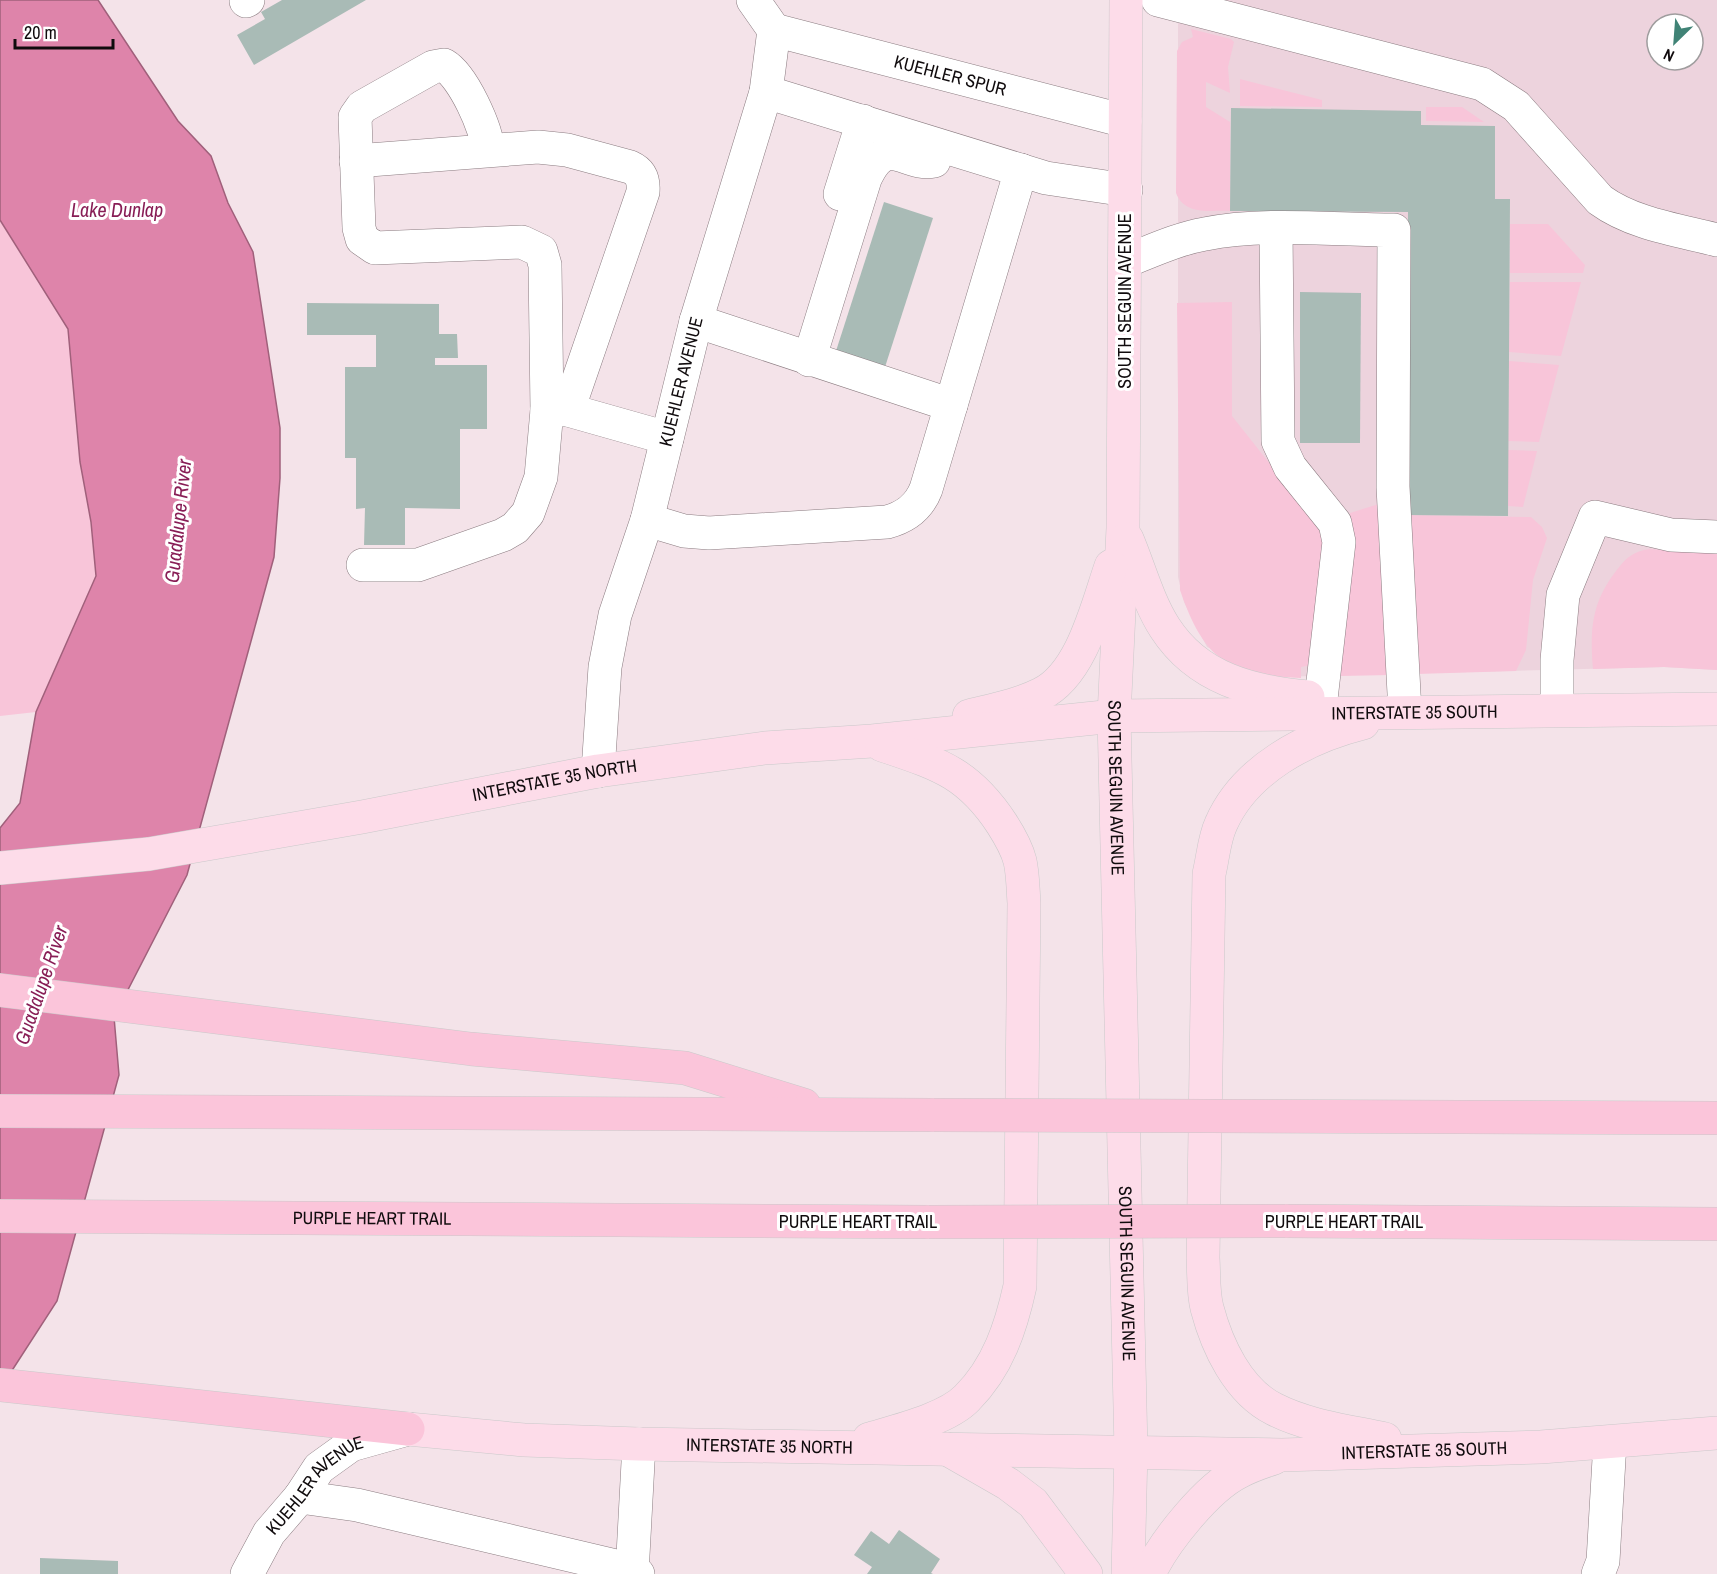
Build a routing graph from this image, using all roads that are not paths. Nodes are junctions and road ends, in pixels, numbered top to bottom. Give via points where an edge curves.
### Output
1 (753, 0) edge
2 (1126, 0) edge
3 (1158, 0) edge
4 (1238, 10) edge
5 (774, 30) junction
6 (766, 92) junction
7 (863, 121) junction
8 (1125, 121) junction
9 (488, 150) junction
10 (967, 152) junction
11 (356, 161) junction
12 (1021, 170) junction
13 (1126, 190) junction
14 (1276, 229) junction
15 (1717, 240) edge
16 (1126, 261) junction
17 (696, 321) junction
18 (800, 357) junction
19 (951, 405) junction
20 (557, 410) junction
21 (667, 438) junction
22 (647, 520) junction
23 (1123, 528) junction
24 (1717, 537) edge
25 (363, 566) dead end
26 (1321, 699) junction
27 (1717, 709) edge
28 (1557, 710) junction
29 (1405, 712) junction
30 (1114, 716) junction
31 (872, 741) junction
32 (598, 771) junction
33 (0, 868) edge
34 (0, 990) edge
35 (0, 1111) edge
36 (840, 1115) junction
37 (1717, 1118) edge
38 (0, 1216) edge
39 (1717, 1224) edge
40 (0, 1385) edge
41 (408, 1429) junction
42 (1717, 1432) edge
43 (1610, 1442) junction
44 (639, 1444) junction
45 (838, 1448) junction
46 (945, 1448) junction
47 (1131, 1450) junction
48 (1431, 1450) junction
49 (1282, 1455) junction
50 (300, 1497) junction
51 (634, 1573) edge
52 (247, 1574) edge
53 (1086, 1574) edge
54 (1128, 1574) edge
55 (1149, 1574) edge
56 (1598, 1574) edge

1 - 5 street
2 - 8 main road, SOUTH SEGUIN AVENUE
3 - 4 street
4 - 15 street via 1482,84 1516,105 1610,208
5 - 6 street, KUEHLER AVENUE
5 - 8 street, KUEHLER SPUR
6 - 7 street
6 - 17 street, KUEHLER AVENUE
7 - 10 street
7 - 18 street
8 - 13 main road, SOUTH SEGUIN AVENUE
9 - 11 street
9 - 11 street via 483,125 453,73 444,65 433,67 362,107 354,123
9 - 20 street via 567,150 630,167 642,177 643,192
10 - 12 street
10 - 18 street via 930,162 888,154 874,163
11 - 20 street via 360,233 370,246 522,242 541,251
12 - 13 street via 1059,181
12 - 19 street
13 - 16 main road, SOUTH SEGUIN AVENUE
14 - 16 street via 1206,233
14 - 26 street via 1278,441 1290,467 1338,531
14 - 29 street via 1394,230 1394,505
16 - 23 main road, SOUTH SEGUIN AVENUE
17 - 18 street
17 - 21 street, KUEHLER AVENUE
18 - 19 street
19 - 22 street via 923,498 896,520 710,533 684,531
20 - 21 street
20 - 25 street via 541,477 528,513 515,528 418,565
21 - 22 street, KUEHLER AVENUE
22 - 32 street, KUEHLER AVENUE via 613,626 605,667
23 - 26 main road via 1164,628 1204,669 1238,685 1277,695
23 - 30 main road, SOUTH SEGUIN AVENUE
23 - 31 main road via 1089,632 1075,660 1058,681 1042,693 1000,709
24 - 28 street via 1661,534 1595,517 1563,595
26 - 29 main road
27 - 28 main road, INTERSTATE 35 SOUTH
28 - 29 main road, INTERSTATE 35 SOUTH
29 - 30 main road, INTERSTATE 35 SOUTH
29 - 48 main road via 1333,730 1289,753 1252,778 1220,827 1209,874 1203,1258 1207,1307 1219,1342 1230,1366 1250,1390 1273,1409 1321,1425
30 - 31 main road, INTERSTATE 35 NORTH
30 - 47 main road, SOUTH SEGUIN AVENUE
31 - 32 main road, INTERSTATE 35 NORTH via 765,748
31 - 45 main road via 940,765 967,781 991,807 1020,861 1024,903 1020,1286 1010,1330 993,1365 966,1400 937,1416
32 - 33 main road, INTERSTATE 35 NORTH via 362,818 149,854
34 - 36 highway via 338,1033 595,1062 685,1068
35 - 36 highway
36 - 37 highway, bridge
38 - 39 highway, PURPLE HEART TRAIL, bridge
40 - 41 highway
41 - 44 main road, INTERSTATE 35 NORTH via 524,1440
41 - 50 street, KUEHLER AVENUE via 351,1445 319,1468
42 - 43 main road, INTERSTATE 35 SOUTH
43 - 48 main road, INTERSTATE 35 SOUTH
43 - 56 street via 1603,1561
44 - 45 main road, INTERSTATE 35 NORTH
44 - 51 street
45 - 46 main road, INTERSTATE 35 NORTH
46 - 47 main road, INTERSTATE 35 NORTH
46 - 53 main road via 1033,1503
47 - 49 main road, INTERSTATE 35 SOUTH
47 - 54 main road, SOUTH SEGUIN AVENUE
48 - 49 main road, INTERSTATE 35 SOUTH
49 - 55 main road via 1237,1472 1214,1491 1171,1540
50 - 51 street via 357,1505
50 - 52 street, KUEHLER AVENUE via 269,1533

